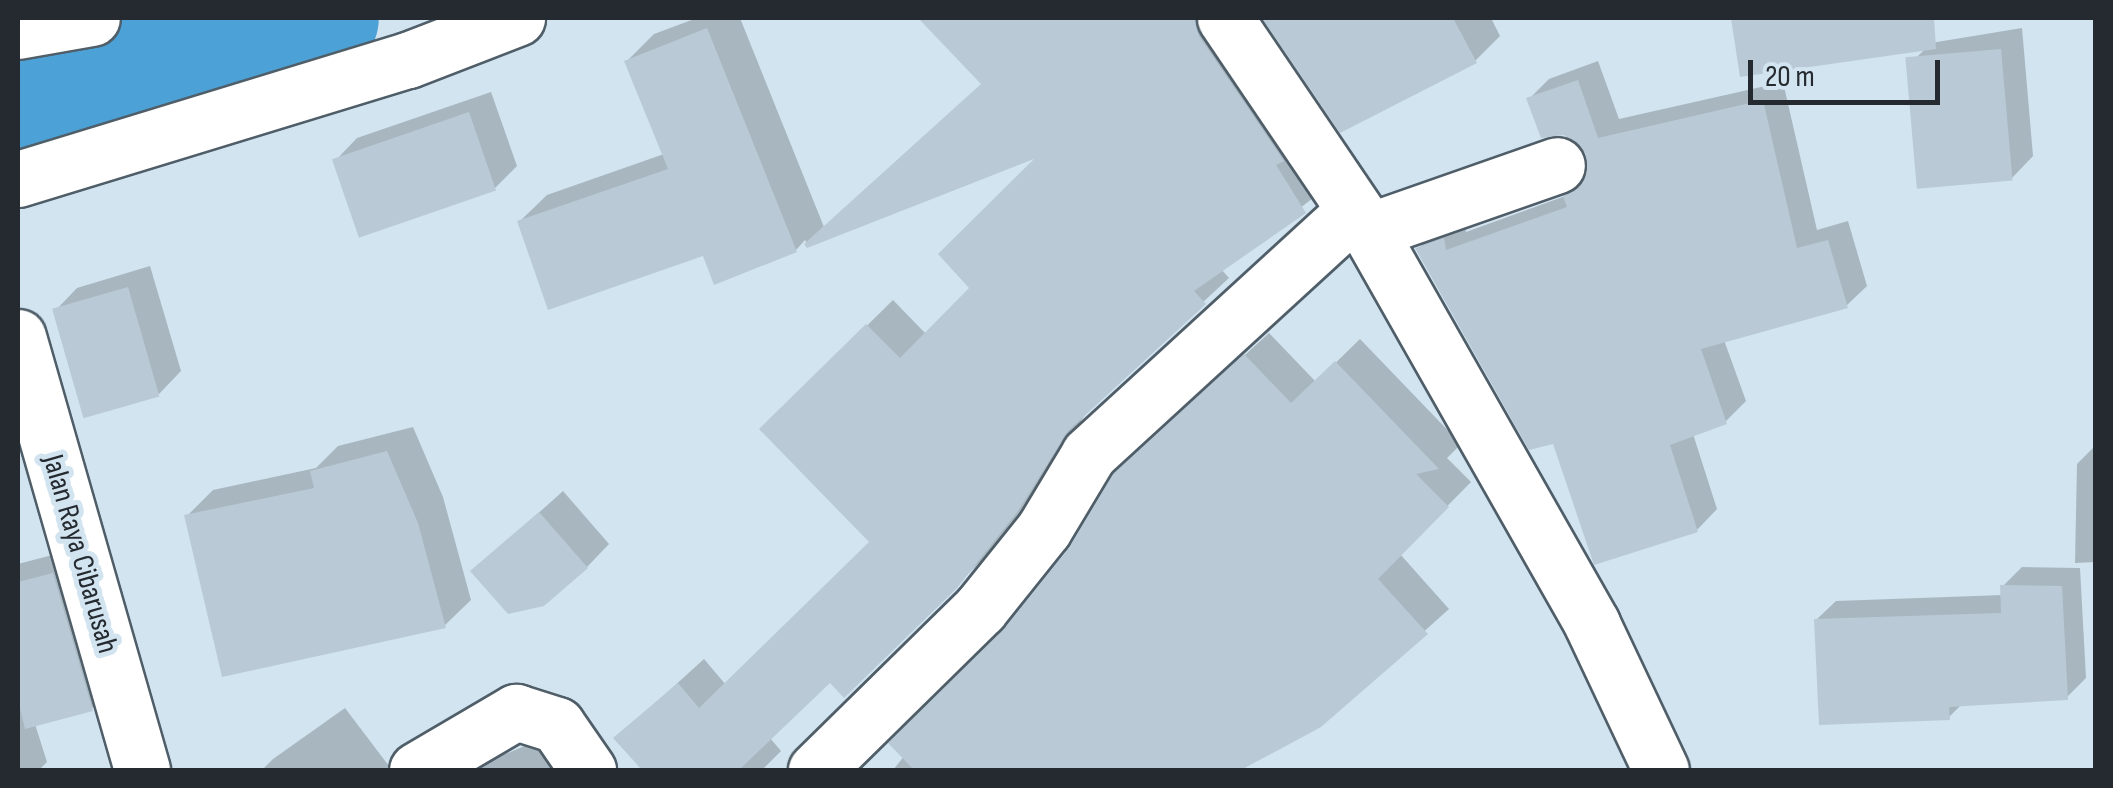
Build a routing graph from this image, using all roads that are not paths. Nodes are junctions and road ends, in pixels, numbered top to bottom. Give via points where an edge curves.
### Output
1 (92, 18) edge
2 (517, 18) edge
3 (1224, 18) edge
4 (18, 30) edge
5 (1558, 165) dead end
6 (18, 178) edge
7 (1361, 222) junction
8 (18, 337) edge
9 (142, 770) edge
10 (416, 770) edge
11 (588, 770) edge
12 (816, 770) edge
13 (1661, 770) edge

1 - 4 street
2 - 6 street via 408,60
3 - 7 street
5 - 7 street
7 - 12 street via 1102,440 980,609
7 - 13 street via 1592,624
8 - 9 street, Jalan Raya Cibarusah
10 - 11 street via 516,712 557,725

